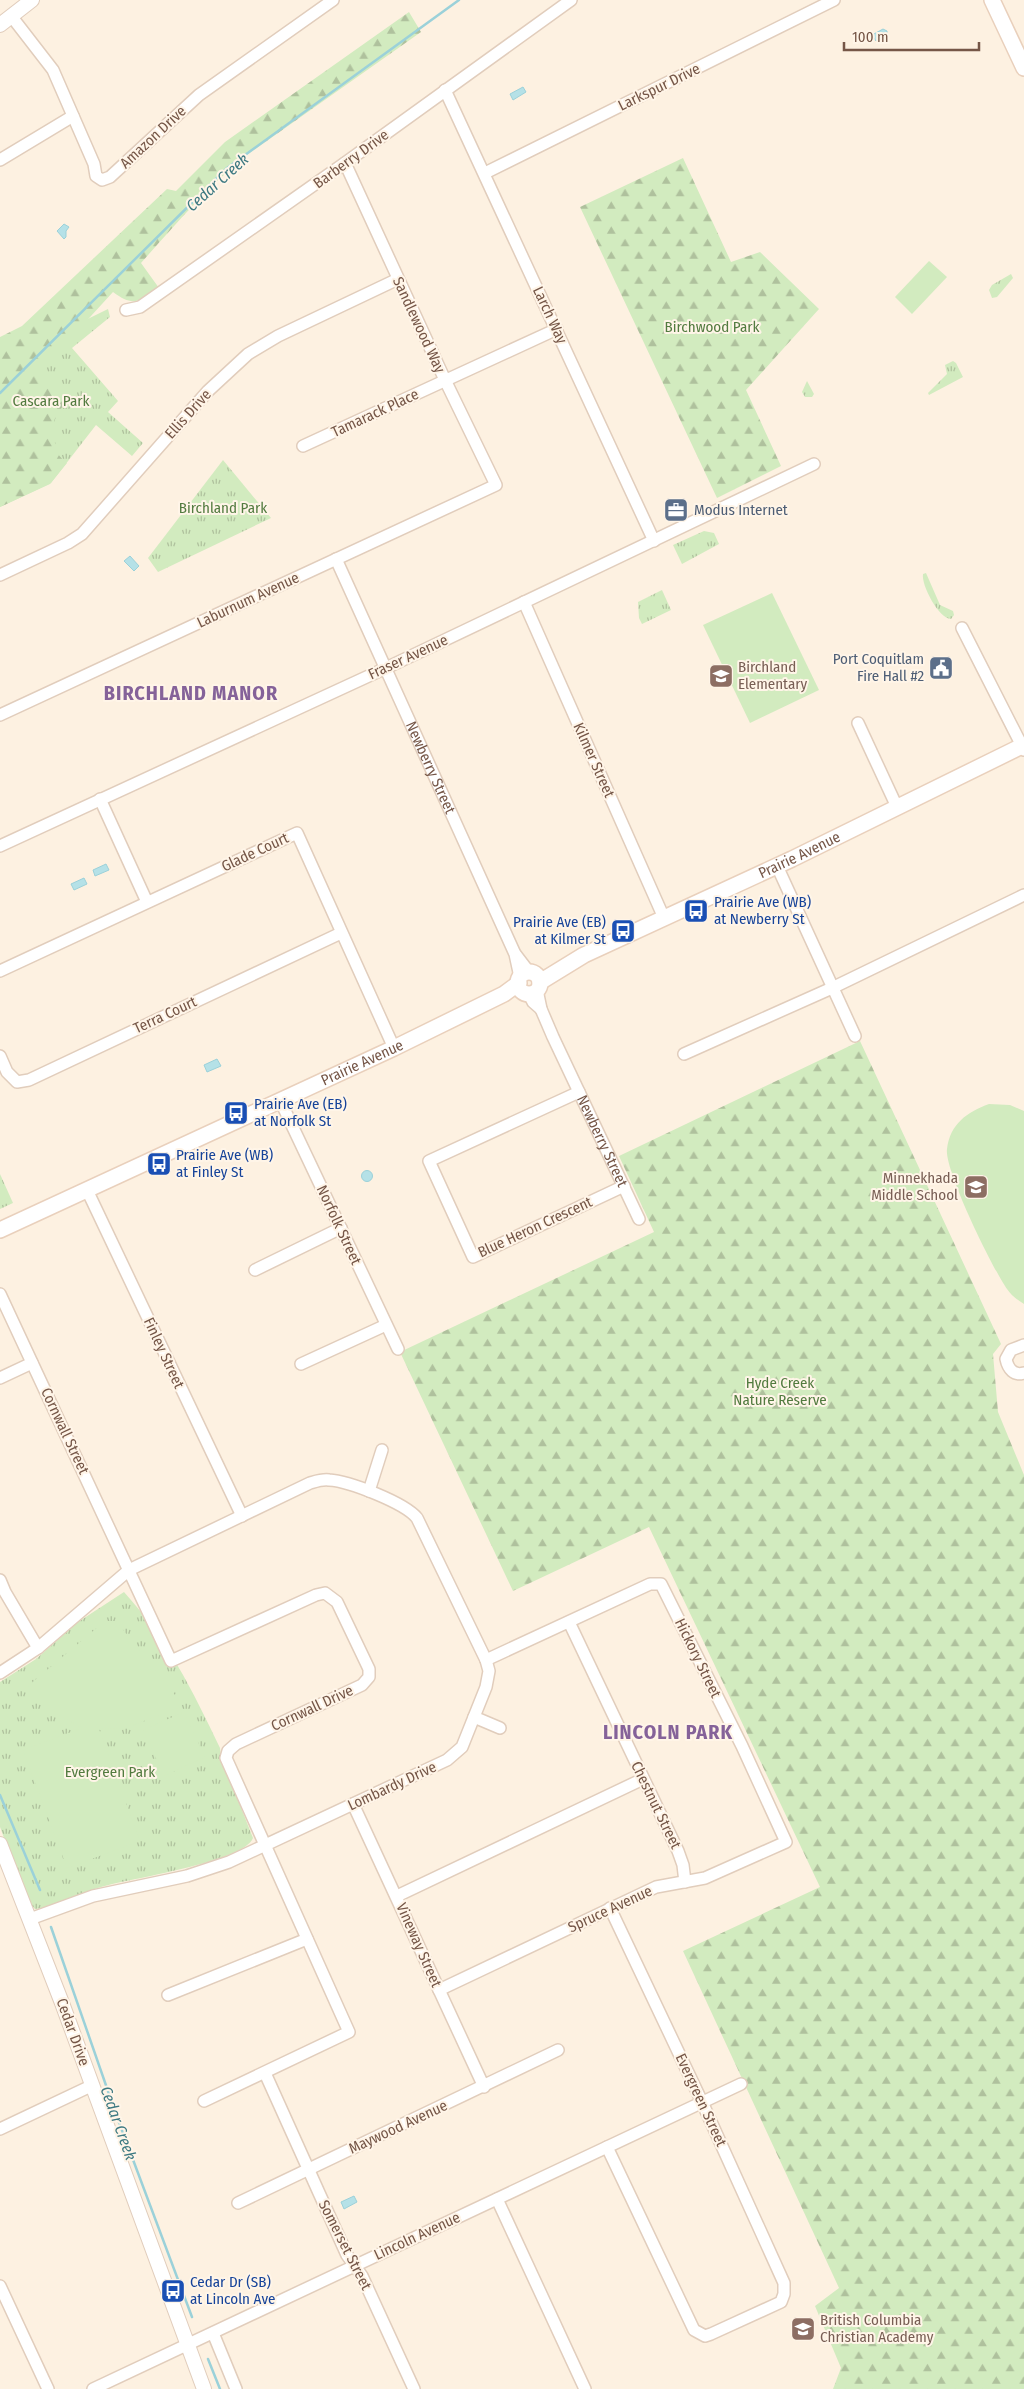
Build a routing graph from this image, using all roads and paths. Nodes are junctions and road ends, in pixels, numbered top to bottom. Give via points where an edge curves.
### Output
1 (32, 0) edge
2 (333, 0) edge
3 (571, 0) edge
4 (834, 0) edge
5 (992, 0) edge
6 (12, 16) junction
7 (0, 25) edge
8 (1024, 68) edge
9 (445, 90) junction
10 (73, 116) junction
11 (0, 160) edge
12 (345, 163) junction
13 (485, 174) junction
14 (398, 278) junction
15 (126, 310) dead end
16 (557, 329) junction
17 (445, 380) junction
18 (303, 446) dead end
19 (814, 464) dead end
20 (496, 485) joint
21 (654, 541) junction
22 (336, 559) junction
23 (0, 575) edge
24 (524, 602) junction
25 (962, 628) dead end
26 (386, 668) junction
27 (0, 715) edge
28 (858, 723) dead end
29 (1023, 747) edge
30 (100, 799) junction
31 (897, 807) junction
32 (0, 846) edge
33 (777, 866) junction
34 (1024, 895) edge
35 (147, 902) junction
36 (664, 918) junction
37 (341, 932) junction
38 (0, 971) edge
39 (529, 983) junction
40 (832, 988) junction
41 (855, 1036) dead end
42 (394, 1048) junction
43 (684, 1054) dead end
44 (0, 1056) edge
45 (579, 1092) junction
46 (280, 1100) junction
47 (624, 1186) junction
48 (88, 1190) junction
49 (639, 1219) dead end
50 (341, 1228) junction
51 (0, 1230) edge
52 (255, 1270) dead end
53 (0, 1294) edge
54 (386, 1324) junction
55 (1024, 1345) edge
56 (398, 1349) dead end
57 (32, 1363) junction
58 (301, 1364) dead end
59 (1024, 1373) edge
60 (0, 1378) edge
61 (382, 1450) dead end
62 (369, 1491) junction
63 (242, 1516) junction
64 (129, 1570) junction
65 (0, 1580) edge
66 (569, 1622) junction
67 (38, 1648) junction
68 (486, 1660) junction
69 (0, 1673) edge
70 (474, 1717) junction
71 (500, 1728) dead end
72 (643, 1779) junction
73 (353, 1804) junction
74 (786, 1842) joint
75 (0, 1844) edge
76 (265, 1846) junction
77 (685, 1882) junction
78 (397, 1896) junction
79 (610, 1908) junction
80 (30, 1919) junction
81 (308, 1939) junction
82 (439, 1990) junction
83 (168, 1995) dead end
84 (558, 2050) dead end
85 (265, 2072) junction
86 (741, 2084) dead end
87 (92, 2085) junction
88 (484, 2087) junction
89 (204, 2101) dead end
90 (702, 2102) junction
91 (0, 2129) edge
92 (607, 2147) junction
93 (307, 2168) junction
94 (497, 2199) junction
95 (238, 2203) dead end
96 (355, 2266) junction
97 (0, 2286) edge
98 (213, 2333) junction
99 (187, 2345) junction
100 (48, 2389) edge
101 (93, 2389) edge
102 (204, 2389) edge
103 (236, 2389) edge
104 (414, 2389) edge
105 (585, 2389) edge

1 - 6 street
2 - 10 street, Amazon Drive via 199,95 108,179 100,180 96,176
3 - 9 street, Barberry Drive
4 - 13 street, Larkspur Drive
5 - 8 main road
6 - 7 street
6 - 10 street via 50,64
9 - 12 street, Barberry Drive
9 - 13 street, Larch Way
10 - 11 street
12 - 14 street, Sandlewood Way
12 - 15 street, Barberry Drive via 140,307
13 - 16 street, Larch Way
14 - 17 street, Sandlewood Way
14 - 23 street, Ellis Drive via 256,347 208,391 82,534
16 - 17 street, Tamarack Place
16 - 21 street, Larch Way
17 - 18 street, Tamarack Place
17 - 20 street, Sandlewood Way
19 - 21 street, Fraser Avenue
20 - 22 street, Laburnum Avenue
21 - 24 street, Fraser Avenue
22 - 26 street, Newberry Street
22 - 27 street, Laburnum Avenue
24 - 26 street, Fraser Avenue
24 - 36 street, Kilmer Street
25 - 29 street
26 - 30 street, Fraser Avenue
26 - 39 street, Newberry Street
28 - 31 street
29 - 31 main road, Prairie Avenue
30 - 32 street, Fraser Avenue
30 - 35 street
31 - 33 main road, Prairie Avenue
33 - 36 main road, Prairie Avenue
33 - 40 street
34 - 40 street
35 - 37 street, Glade Court via 297,833
35 - 38 street, Glade Court
36 - 39 main road, Prairie Avenue via 572,961 568,967
37 - 42 street, Glade Court
37 - 44 street, Terra Court via 29,1080 17,1082
39 - 42 main road, Prairie Avenue
39 - 45 street, Newberry Street
40 - 41 street
40 - 43 street
42 - 46 main road, Prairie Avenue
45 - 47 street, Newberry Street
45 - 47 street, Blue Heron Crescent via 429,1161 473,1257
46 - 48 main road, Prairie Avenue
46 - 50 street, Norfolk Street
47 - 49 street, Newberry Street
48 - 51 main road, Prairie Avenue
48 - 63 street, Finley Street
50 - 52 street
50 - 54 street, Norfolk Street
53 - 57 street, Cornwall Street
54 - 56 street, Norfolk Street
54 - 58 street
55 - 59 street via 1011,1350 1006,1359 1013,1372
57 - 60 street
57 - 64 street, Cornwall Street
61 - 62 street
62 - 63 street, Lombardy Drive via 321,1480
62 - 68 street, Lombardy Drive via 405,1506 417,1518
63 - 64 street, Lombardy Drive
64 - 67 street, Lombardy Drive
64 - 76 street, Cornwall Drive via 171,1661 316,1595 328,1594 337,1602 368,1666 367,1680 236,1744 227,1754 227,1764
65 - 67 street
66 - 68 street
66 - 72 street, Chestnut Street
66 - 74 street, Hickory Street via 650,1584 661,1584
67 - 69 street, Lombardy Drive
68 - 70 street, Lombardy Drive via 489,1671 487,1684
70 - 71 street
70 - 73 street, Lombardy Drive via 462,1747 451,1758
72 - 77 street, Chestnut Street via 681,1859
72 - 78 street
73 - 76 street, Lombardy Drive
73 - 78 street, Vineway Street
74 - 77 street, Spruce Avenue via 705,1878
75 - 80 street, Cedar Drive
76 - 80 street, Lombardy Drive via 206,1871 98,1895
76 - 81 street, Cornwall Drive
77 - 79 street, Spruce Avenue via 656,1887
78 - 82 street, Vineway Street
79 - 82 street, Spruce Avenue
79 - 90 street, Evergreen Street
80 - 87 street, Cedar Drive
81 - 83 street
81 - 85 street, Cornwall Drive via 349,2032
82 - 88 street, Vineway Street
84 - 88 street, Maywood Avenue
85 - 89 street
85 - 93 street, Somerset Street
86 - 90 street, Lincoln Avenue
87 - 91 street
87 - 99 street, Cedar Drive
88 - 93 street, Maywood Avenue
90 - 92 street, Lincoln Avenue
90 - 92 street, Evergreen Street via 784,2283 780,2302 763,2312 705,2336 690,2325
92 - 94 street, Lincoln Avenue
93 - 95 street, Maywood Avenue
93 - 96 street, Somerset Street
94 - 96 street, Lincoln Avenue
94 - 105 street
96 - 98 street, Lincoln Avenue
96 - 104 street, Somerset Street
97 - 100 street
98 - 99 street, Lincoln Avenue
98 - 103 street
99 - 101 street, Lincoln Avenue
99 - 102 street, Cedar Drive

